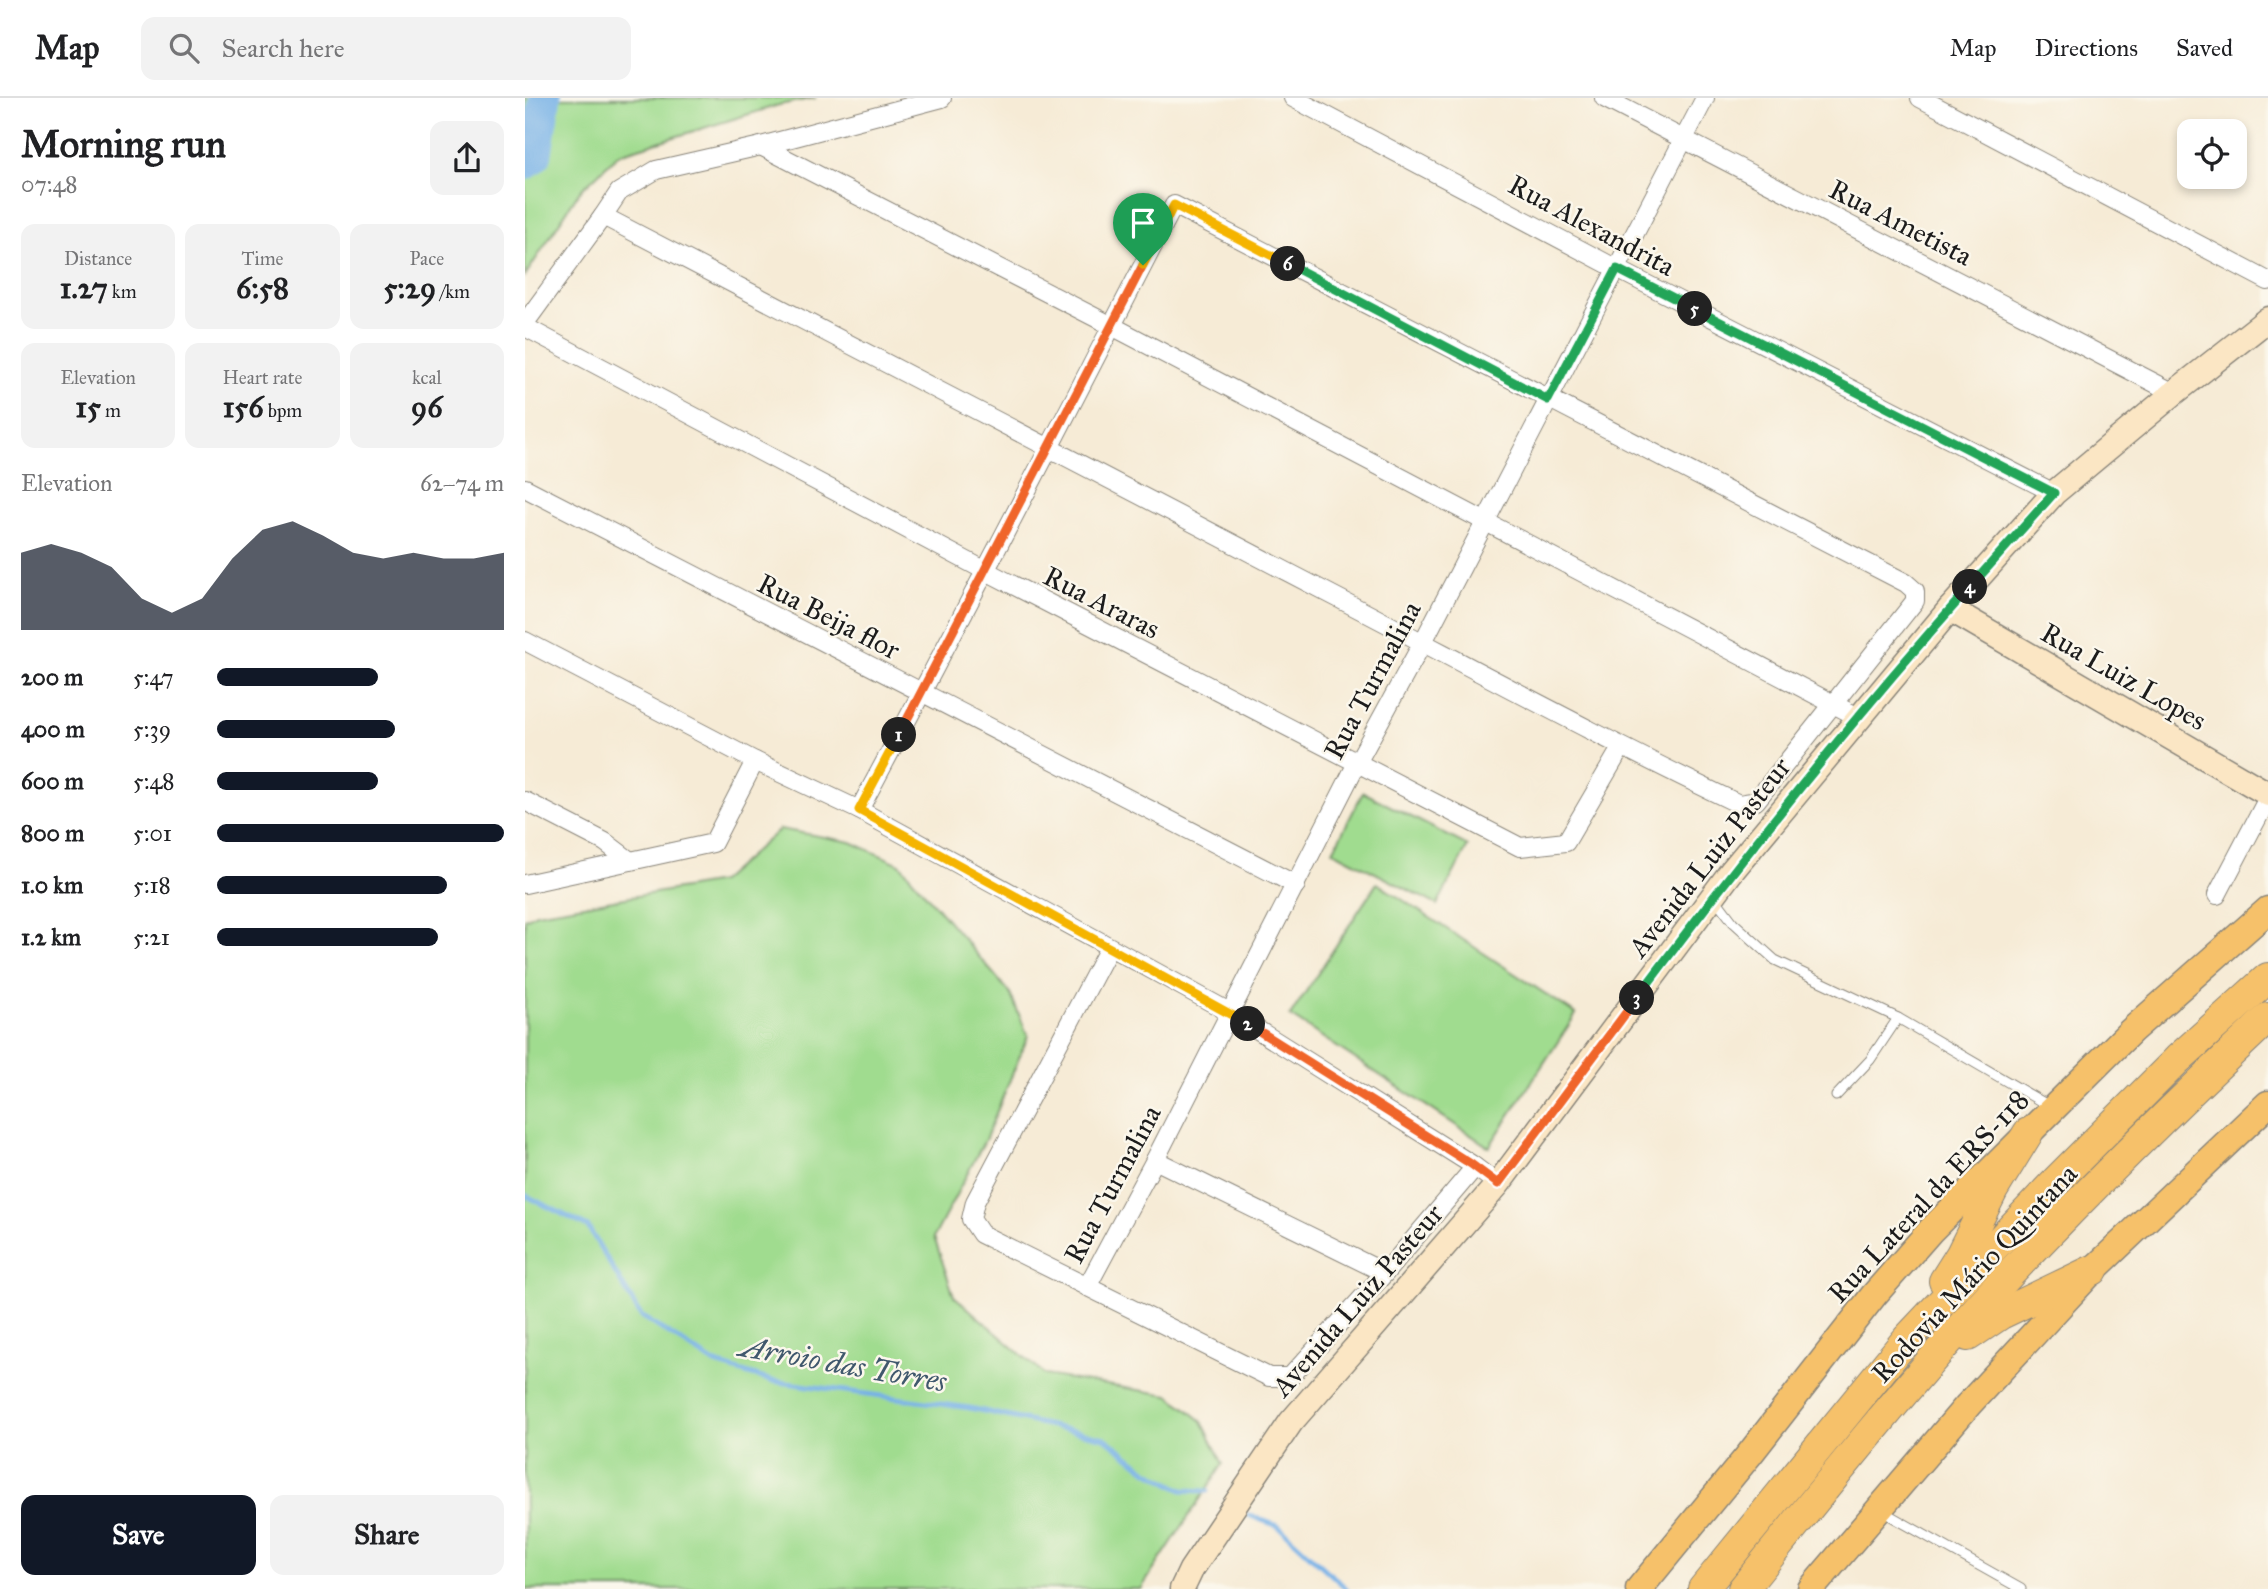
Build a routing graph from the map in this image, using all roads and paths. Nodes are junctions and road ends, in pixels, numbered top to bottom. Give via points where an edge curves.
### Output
1 (941, 98) edge
2 (1293, 98) edge
3 (1604, 98) edge
4 (1705, 98) edge
5 (1920, 98) edge
6 (1683, 139) junction
7 (761, 146) junction
8 (603, 216) junction
9 (1617, 269) junction
10 (2268, 281) edge
11 (2268, 319) edge
12 (525, 325) edge
13 (1112, 326) junction
14 (2174, 393) junction
15 (1548, 400) junction
16 (1049, 448) junction
17 (525, 488) edge
18 (2054, 493) junction
19 (1485, 520) junction
20 (986, 571) junction
21 (1950, 609) junction
22 (525, 641) edge
23 (1423, 642) junction
24 (922, 694) junction
25 (1835, 703) junction
26 (1858, 717) junction
27 (1621, 748) junction
28 (755, 761) junction
29 (1357, 762) junction
30 (2268, 796) edge
31 (525, 801) edge
32 (859, 810) junction
33 (631, 860) junction
34 (525, 884) edge
35 (1296, 885) junction
36 (2217, 895) dead end
37 (1713, 896) junction
38 (2268, 910) edge
39 (1109, 948) junction
40 (2268, 978) edge
41 (1231, 1013) junction
42 (1898, 1018) junction
43 (2268, 1018) edge
44 (1836, 1096) dead end
45 (2268, 1104) edge
46 (2053, 1108) junction
47 (2028, 1133) junction
48 (1155, 1160) junction
49 (1475, 1167) junction
50 (1498, 1184) junction
51 (2093, 1270) junction
52 (1385, 1273) junction
53 (1087, 1287) junction
54 (1907, 1339) junction
55 (1933, 1359) junction
56 (1879, 1509) junction
57 (1182, 1589) edge
58 (1639, 1589) edge
59 (1703, 1589) edge
60 (1743, 1589) edge
61 (1811, 1589) edge
62 (2021, 1589) edge

1 - 7 street
2 - 9 street, Rua Alexandrita
3 - 6 street, Rua Ametista
4 - 6 street, Rua Turmalina
5 - 10 street
6 - 9 street, Rua Turmalina
6 - 14 street, Rua Ametista
7 - 8 street via 656,170 619,192
7 - 13 street
8 - 12 street
8 - 16 street
9 - 15 street, Rua Turmalina
9 - 18 street, Rua Alexandrita
11 - 14 main road, Avenida Luiz Pasteur
12 - 20 street, Rua Araras
13 - 15 street via 1174,205
13 - 16 street
13 - 19 street
14 - 18 main road, Avenida Luiz Pasteur
15 - 19 street, Rua Turmalina
15 - 25 street via 1915,591 1915,601
16 - 20 street
16 - 23 street
17 - 24 street, Rua Beija flor
18 - 21 main road, Avenida Luiz Pasteur
19 - 23 street, Rua Turmalina
19 - 25 street
20 - 24 street
20 - 29 street, Rua Araras
21 - 26 main road, Avenida Luiz Pasteur
21 - 30 main road, Rua Luiz Lopes
22 - 28 street
23 - 27 street
23 - 29 street, Rua Turmalina
24 - 32 street
24 - 35 street, Rua Beija flor
25 - 26 street
25 - 27 street via 1756,801 1739,804
26 - 37 main road, Avenida Luiz Pasteur
27 - 29 street, Rua Araras via 1566,842 1520,847
28 - 32 street
28 - 33 street via 713,843
29 - 35 street, Rua Turmalina
30 - 36 street
31 - 33 street
32 - 39 street
33 - 34 street
35 - 41 street, Rua Turmalina
37 - 42 lane via 1733,922 1775,960
37 - 50 main road, Avenida Luiz Pasteur
38 - 46 main road, Rua Lateral da ERS-118 via 2131,1031
39 - 41 street
39 - 53 street via 975,1202 971,1219 981,1234
40 - 54 highway, Rodovia Mário Quintana via 2055,1182
41 - 48 street, Rua Turmalina
41 - 49 street
42 - 44 lane via 1870,1060
42 - 46 lane
43 - 55 highway, Rodovia Mário Quintana via 2077,1203
45 - 51 main road
46 - 47 main road, Rua Lateral da ERS-118
47 - 54 highway via 1961,1254
47 - 58 main road, Rua Lateral da ERS-118 via 1874,1295
48 - 52 street
48 - 53 street, Rua Turmalina
49 - 50 street
49 - 52 street
50 - 57 main road, Avenida Luiz Pasteur via 1291,1422
51 - 55 highway via 2001,1314
51 - 56 main road
52 - 53 street via 1290,1377 1269,1377
54 - 59 highway, Rodovia Mário Quintana
55 - 60 highway, Rodovia Mário Quintana
56 - 61 main road
56 - 62 lane

